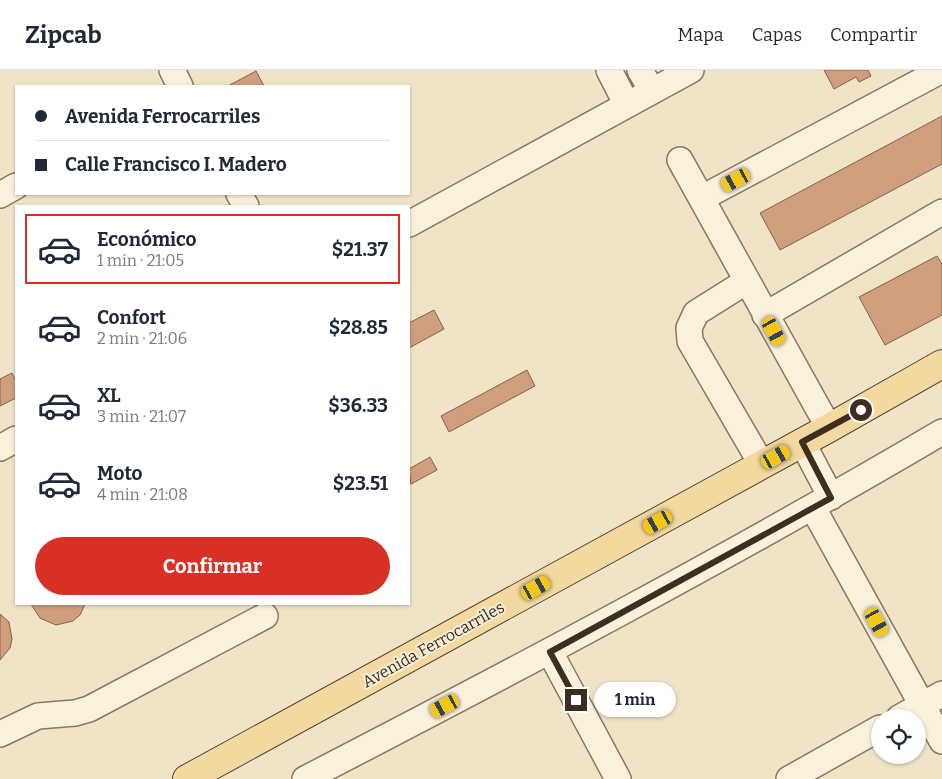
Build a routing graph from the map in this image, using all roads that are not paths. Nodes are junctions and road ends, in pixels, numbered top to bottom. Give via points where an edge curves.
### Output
1 (172, 70) edge
2 (608, 70) edge
3 (691, 70) edge
4 (942, 70) edge
5 (646, 81) edge
6 (180, 85) edge
7 (628, 105) junction
8 (680, 160) dead end
9 (15, 187) edge
10 (0, 195) edge
11 (702, 198) junction
12 (942, 212) edge
13 (410, 223) edge
14 (747, 281) junction
15 (766, 315) junction
16 (942, 364) edge
17 (829, 428) junction
18 (942, 432) edge
19 (15, 440) edge
20 (802, 442) junction
21 (0, 448) edge
22 (762, 464) junction
23 (822, 503) junction
24 (265, 616) dead end
25 (550, 652) junction
26 (933, 699) edge
27 (915, 709) edge
28 (871, 733) edge
29 (0, 734) edge
30 (942, 741) edge
31 (187, 779) edge
32 (305, 779) edge
33 (618, 779) edge
34 (789, 779) edge

1 - 6 street
2 - 7 street
3 - 5 street
4 - 11 street
5 - 7 street
7 - 13 street
8 - 11 street
9 - 10 street
11 - 14 street
12 - 15 street
14 - 15 street
14 - 22 street via 696,313 689,328 690,341
15 - 17 street
16 - 17 main road, Avenida Ferrocarriles
17 - 20 main road, Avenida Ferrocarriles
18 - 23 street
19 - 21 street
20 - 22 main road, Avenida Ferrocarriles
20 - 23 street
22 - 31 main road, Avenida Ferrocarriles
23 - 25 street
23 - 26 street
24 - 29 street via 89,709 38,716
25 - 32 street
25 - 33 street
26 - 27 street
26 - 30 street
28 - 34 street

